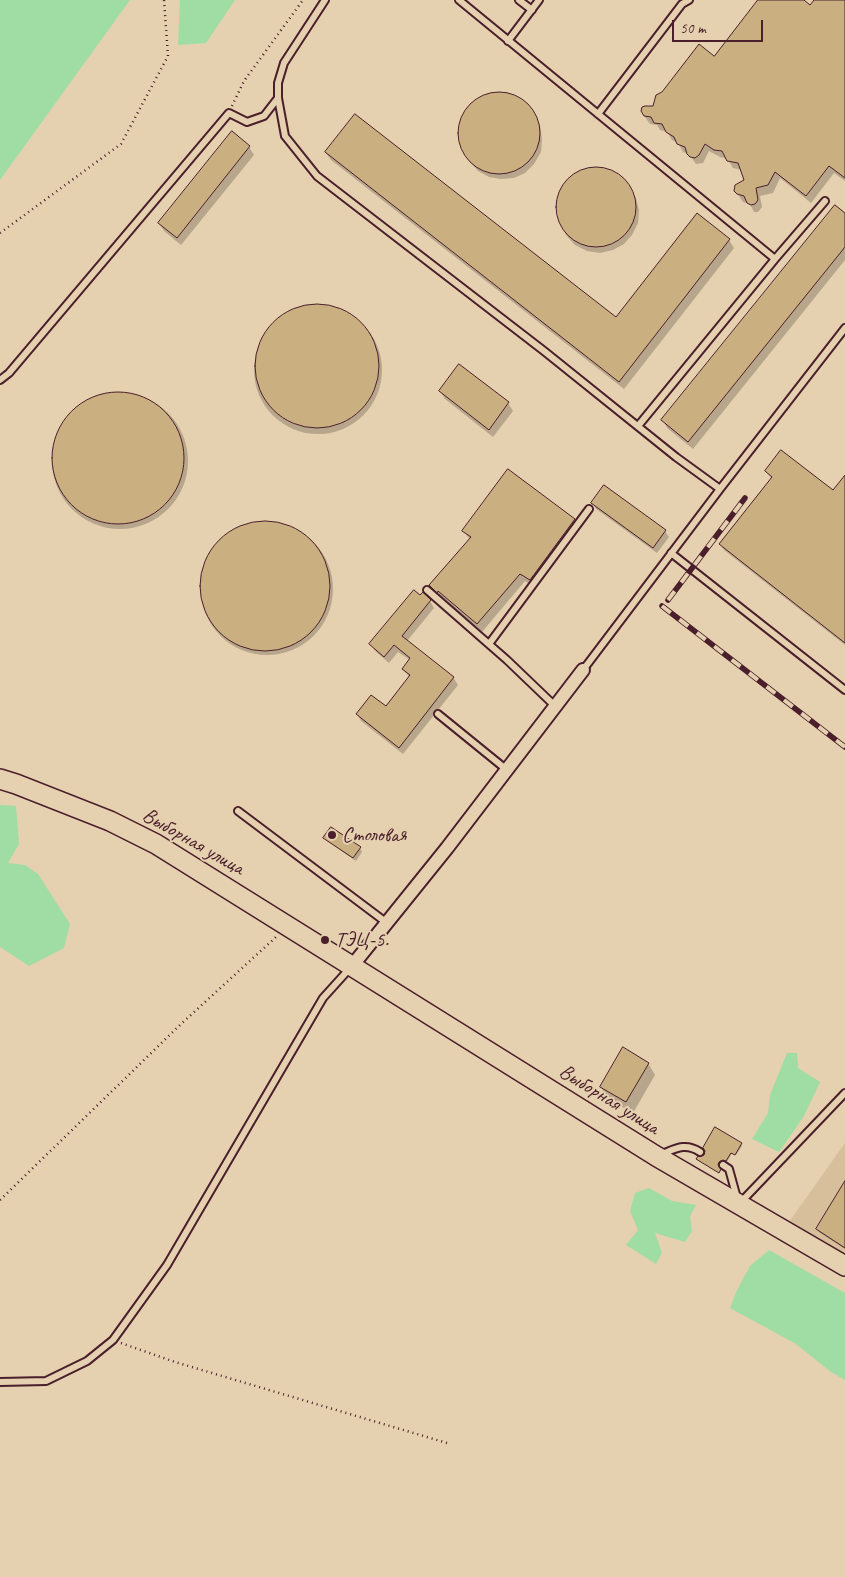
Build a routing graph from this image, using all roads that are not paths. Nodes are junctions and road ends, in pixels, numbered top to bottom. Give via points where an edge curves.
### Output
1 (325, 0) edge
2 (459, 0) edge
3 (519, 0) edge
4 (539, 0) edge
5 (689, 0) edge
6 (532, 10) junction
7 (508, 40) junction
8 (278, 98) junction
9 (598, 114) junction
10 (825, 201) dead end
11 (775, 260) junction
12 (845, 328) edge
13 (0, 380) edge
14 (638, 426) junction
15 (720, 489) junction
16 (588, 509) dead end
17 (671, 553) junction
18 (427, 590) dead end
19 (489, 644) junction
20 (583, 670) joint
21 (845, 690) edge
22 (556, 706) junction
23 (438, 714) dead end
24 (507, 770) junction
25 (0, 779) edge
26 (238, 811) dead end
27 (387, 923) junction
28 (352, 966) junction
29 (845, 1093) edge
30 (700, 1152) dead end
31 (656, 1156) junction
32 (723, 1165) dead end
33 (738, 1204) junction
34 (845, 1266) edge
35 (0, 1382) edge

1 - 8 lane via 284,63 278,83
2 - 7 lane
3 - 6 lane
4 - 6 lane
5 - 9 lane via 682,4
6 - 7 lane
7 - 9 lane
8 - 13 lane via 264,116 246,122 229,113
8 - 14 lane via 284,136 317,176
9 - 11 lane
10 - 11 lane
11 - 14 lane
12 - 15 lane
14 - 15 lane
15 - 17 lane
16 - 19 lane
17 - 20 lane
17 - 21 lane
18 - 19 lane
19 - 22 lane
20 - 22 street
22 - 24 street
23 - 24 lane
24 - 27 street
25 - 28 main road, Выборная улица via 110,821 149,840
26 - 27 lane
27 - 28 street
28 - 31 main road, Выборная улица
28 - 35 lane via 322,998 167,1265 113,1340 87,1361 46,1381
29 - 33 lane
30 - 31 lane via 686,1146
31 - 33 main road, Выборная улица
32 - 33 lane via 729,1169
33 - 34 main road, Выборная улица

